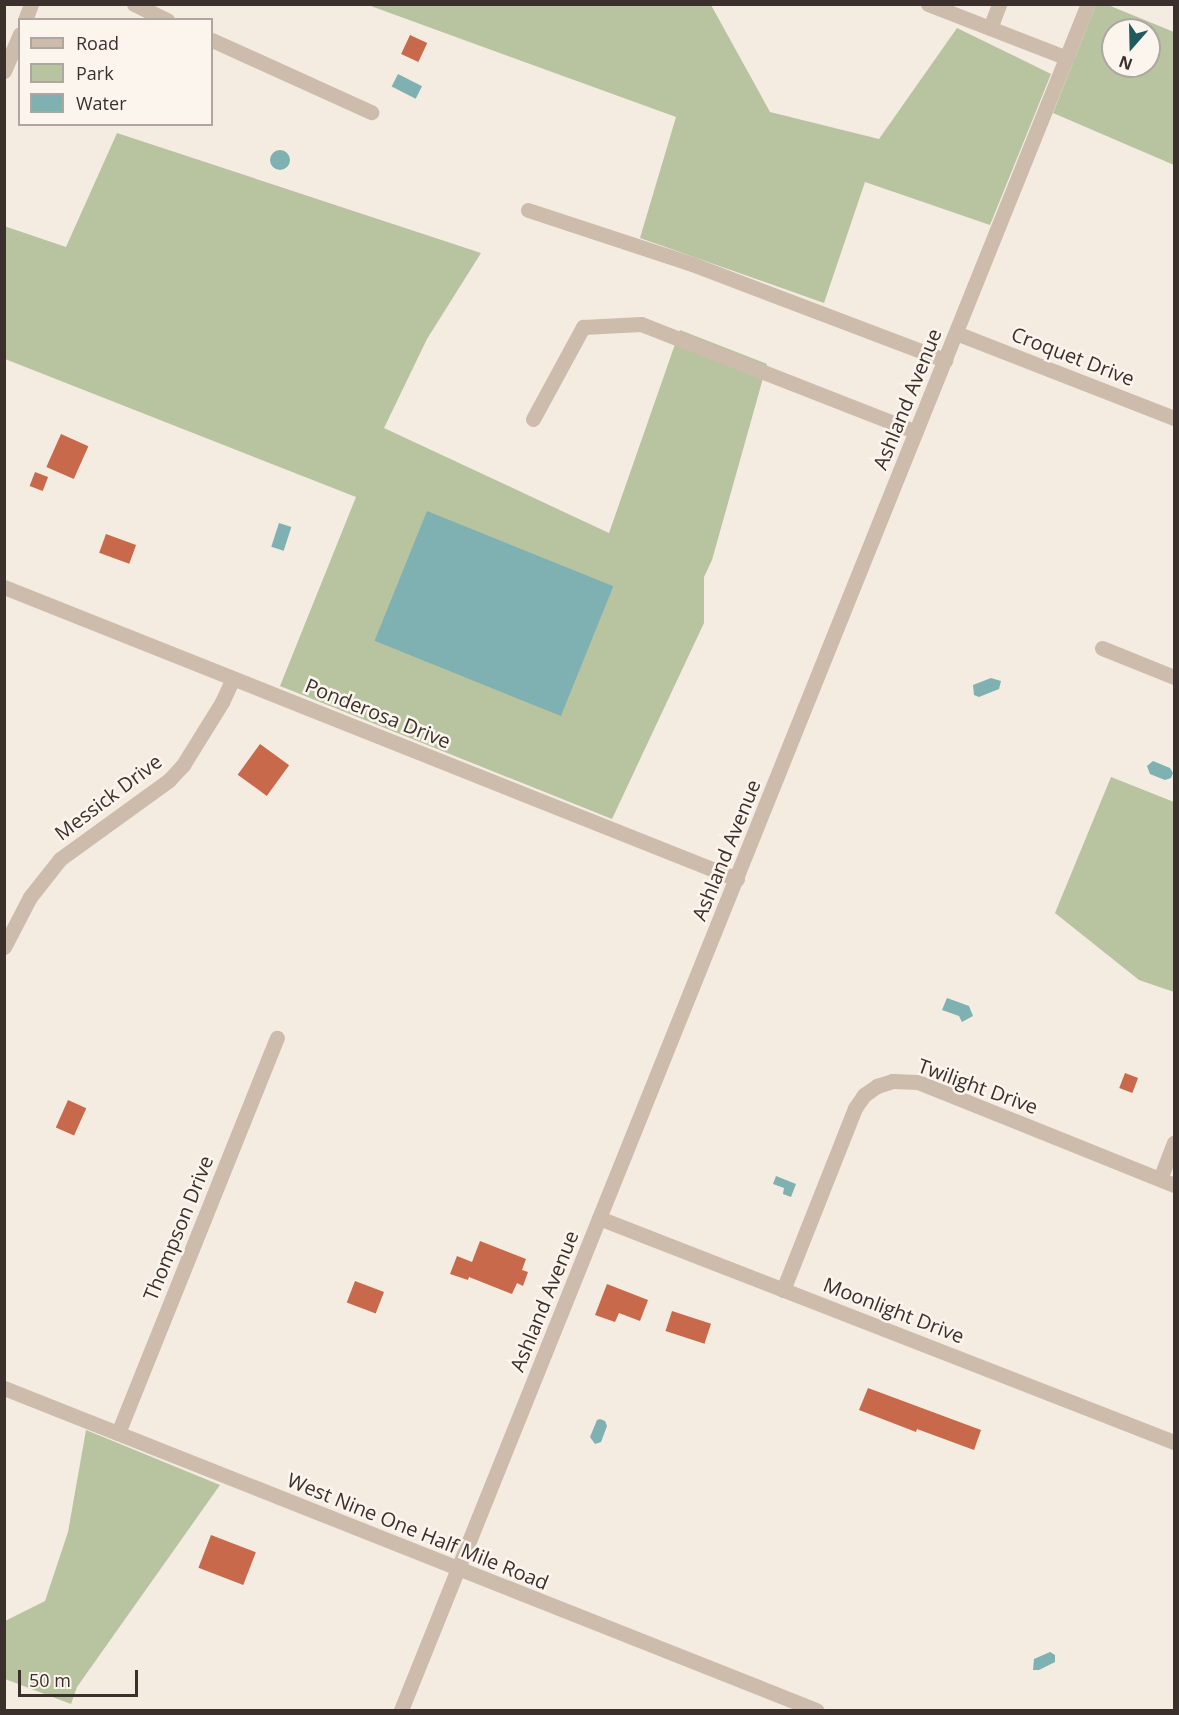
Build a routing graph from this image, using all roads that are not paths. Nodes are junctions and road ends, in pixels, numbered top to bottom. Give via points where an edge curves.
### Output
1 (134, 4) edge
2 (928, 4) edge
3 (999, 4) edge
4 (1088, 4) edge
5 (163, 18) edge
6 (990, 28) junction
7 (18, 39) edge
8 (213, 40) edge
9 (1067, 58) junction
10 (4, 71) edge
11 (371, 112) dead end
12 (528, 210) dead end
13 (956, 333) junction
14 (945, 360) junction
15 (1174, 418) edge
16 (533, 419) dead end
17 (916, 432) junction
18 (4, 587) edge
19 (1101, 648) dead end
20 (1174, 677) edge
21 (233, 678) junction
22 (736, 879) junction
23 (4, 947) edge
24 (278, 1038) dead end
25 (1174, 1143) edge
26 (1160, 1179) junction
27 (1174, 1185) edge
28 (599, 1218) junction
29 (783, 1290) junction
30 (4, 1388) edge
31 (118, 1433) junction
32 (1174, 1442) edge
33 (459, 1570) junction
34 (401, 1710) edge
35 (816, 1710) edge

1 - 5 street
2 - 6 street
3 - 6 street
4 - 9 street, Ashland Avenue
6 - 9 street
7 - 10 street
8 - 11 street
9 - 13 street, Ashland Avenue
12 - 14 street via 692,264
13 - 14 street, Ashland Avenue
13 - 15 street, Croquet Drive
14 - 17 street, Ashland Avenue
16 - 17 street via 583,327 641,324
17 - 22 street, Ashland Avenue
18 - 21 street, Ponderosa Drive
19 - 20 street
21 - 22 street, Ponderosa Drive
21 - 23 street, Messick Drive via 183,765 169,780 60,859 30,897
22 - 28 street, Ashland Avenue
24 - 31 street, Thompson Drive
25 - 26 street
26 - 27 street, Twilight Drive
26 - 29 street, Twilight Drive via 918,1082 892,1081 864,1095 855,1108
28 - 29 street, Moonlight Drive
28 - 33 street, Ashland Avenue
29 - 32 street, Moonlight Drive
30 - 31 street, West Nine One Half Mile Road
31 - 33 street, West Nine One Half Mile Road
33 - 34 street, Ashland Avenue
33 - 35 street, West Nine One Half Mile Road

